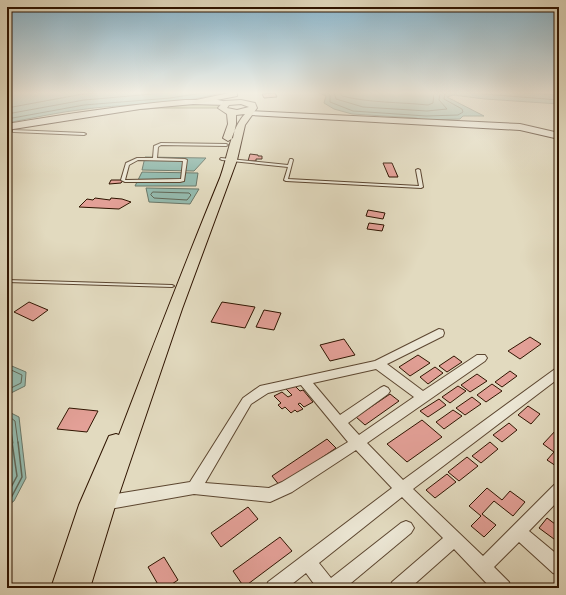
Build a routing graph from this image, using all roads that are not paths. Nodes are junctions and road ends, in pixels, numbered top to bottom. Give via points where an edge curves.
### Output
1 (56, 120) edge
2 (65, 120) edge
3 (231, 120) edge
4 (243, 120) edge
5 (390, 120) edge
6 (9, 130) edge
7 (84, 134) dead end
8 (559, 136) edge
9 (226, 155) junction
10 (155, 159) junction
11 (291, 160) dead end
12 (290, 166) junction
13 (418, 170) dead end
14 (7, 281) edge
15 (172, 286) junction
16 (439, 333) dead end
17 (481, 358) dead end
18 (378, 364) junction
19 (559, 372) edge
20 (304, 380) junction
21 (384, 391) dead end
22 (424, 398) junction
23 (339, 423) junction
24 (357, 443) junction
25 (194, 488) junction
26 (403, 488) junction
27 (559, 490) edge
28 (97, 504) junction
29 (406, 528) dead end
30 (518, 531) junction
31 (454, 538) junction
32 (308, 563) junction
33 (483, 566) junction
34 (559, 566) edge
35 (64, 588) edge
36 (77, 588) edge
37 (274, 588) edge
38 (328, 588) edge
39 (332, 588) edge
40 (398, 588) edge
41 (503, 588) edge

1 - 6 main road
2 - 6 main road
3 - 9 main road
4 - 9 main road
5 - 8 main road via 520,127
6 - 7 lane
9 - 10 lane via 161,144 156,146
9 - 12 lane
9 - 15 main road
9 - 28 main road via 174,309
10 - 10 lane via 186,160 183,180 123,180 127,164 136,159
11 - 12 lane
12 - 13 lane via 286,180 421,187
14 - 15 lane
15 - 28 main road via 140,388
16 - 18 street
17 - 22 street
18 - 20 street
18 - 22 street
19 - 26 street
20 - 23 street
20 - 25 street via 264,389 247,401
21 - 23 street
22 - 24 street
23 - 24 street
24 - 25 street via 270,495
24 - 26 street
25 - 28 street
26 - 31 street
26 - 32 street
27 - 30 street
28 - 35 main road
28 - 36 main road
29 - 39 street
30 - 33 street
30 - 34 street
31 - 33 street
31 - 40 street
32 - 37 street
32 - 38 street
33 - 41 street

